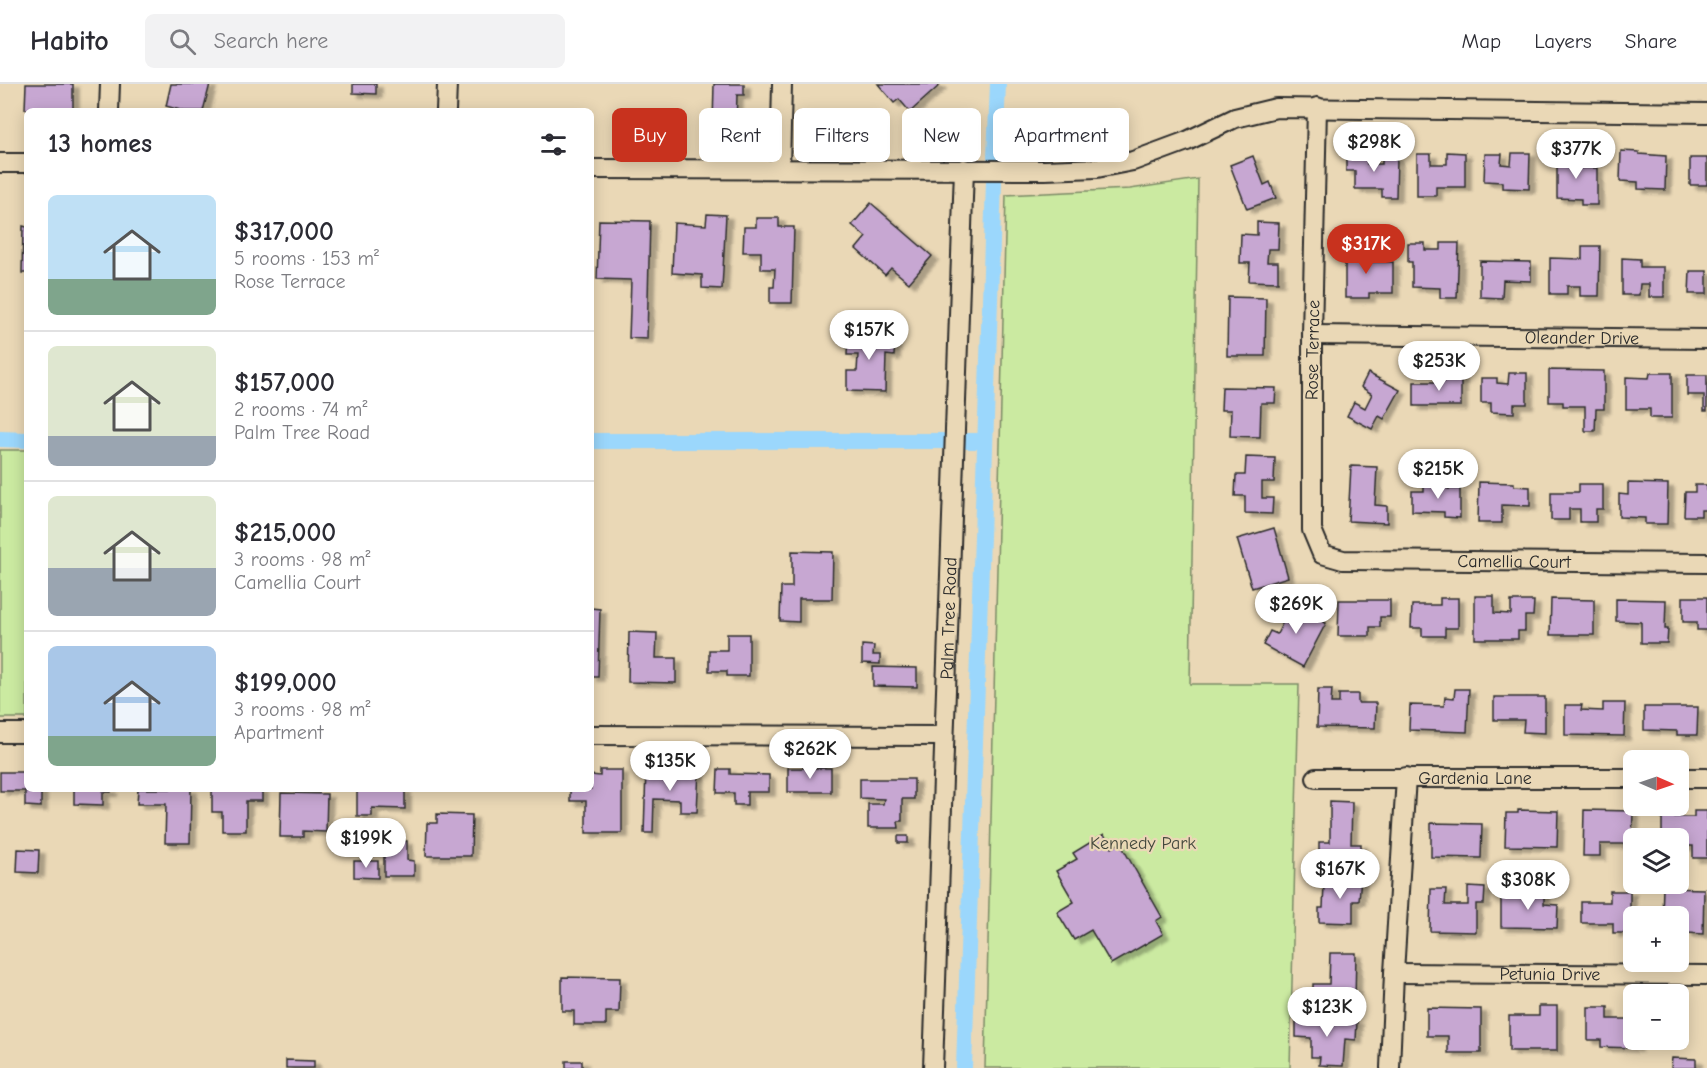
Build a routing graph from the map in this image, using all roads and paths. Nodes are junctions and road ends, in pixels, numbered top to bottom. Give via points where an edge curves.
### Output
1 (110, 84) edge
2 (447, 84) edge
3 (782, 84) edge
4 (1317, 107) junction
5 (110, 108) edge
6 (446, 108) edge
7 (1707, 113) edge
8 (24, 163) edge
9 (0, 164) edge
10 (594, 169) edge
11 (780, 169) junction
12 (964, 169) junction
13 (1312, 335) junction
14 (1707, 339) edge
15 (1322, 554) joint
16 (1707, 563) edge
17 (0, 733) edge
18 (24, 733) edge
19 (594, 735) edge
20 (943, 736) junction
21 (1406, 777) junction
22 (1316, 778) dead end
23 (1623, 778) edge
24 (1689, 778) edge
25 (1707, 778) edge
26 (1394, 973) junction
27 (1707, 975) edge
28 (933, 1068) edge
29 (1390, 1068) edge

1 - 5 street
2 - 6 street
3 - 11 street
4 - 7 street
4 - 12 street via 1276,108 1235,118 1133,161 1097,168
4 - 13 street, Rose Terrace
8 - 9 street
10 - 11 street
11 - 12 street
12 - 20 street, Palm Tree Road
13 - 14 street, Oleander Drive
13 - 15 street, Rose Terrace via 1312,530
15 - 16 street, Camellia Court via 1343,560
17 - 18 street
19 - 20 street
20 - 28 street, Palm Tree Road
21 - 22 street, Gardenia Lane
21 - 23 street, Gardenia Lane
21 - 26 street
24 - 25 street
26 - 27 street, Petunia Drive
26 - 29 street

